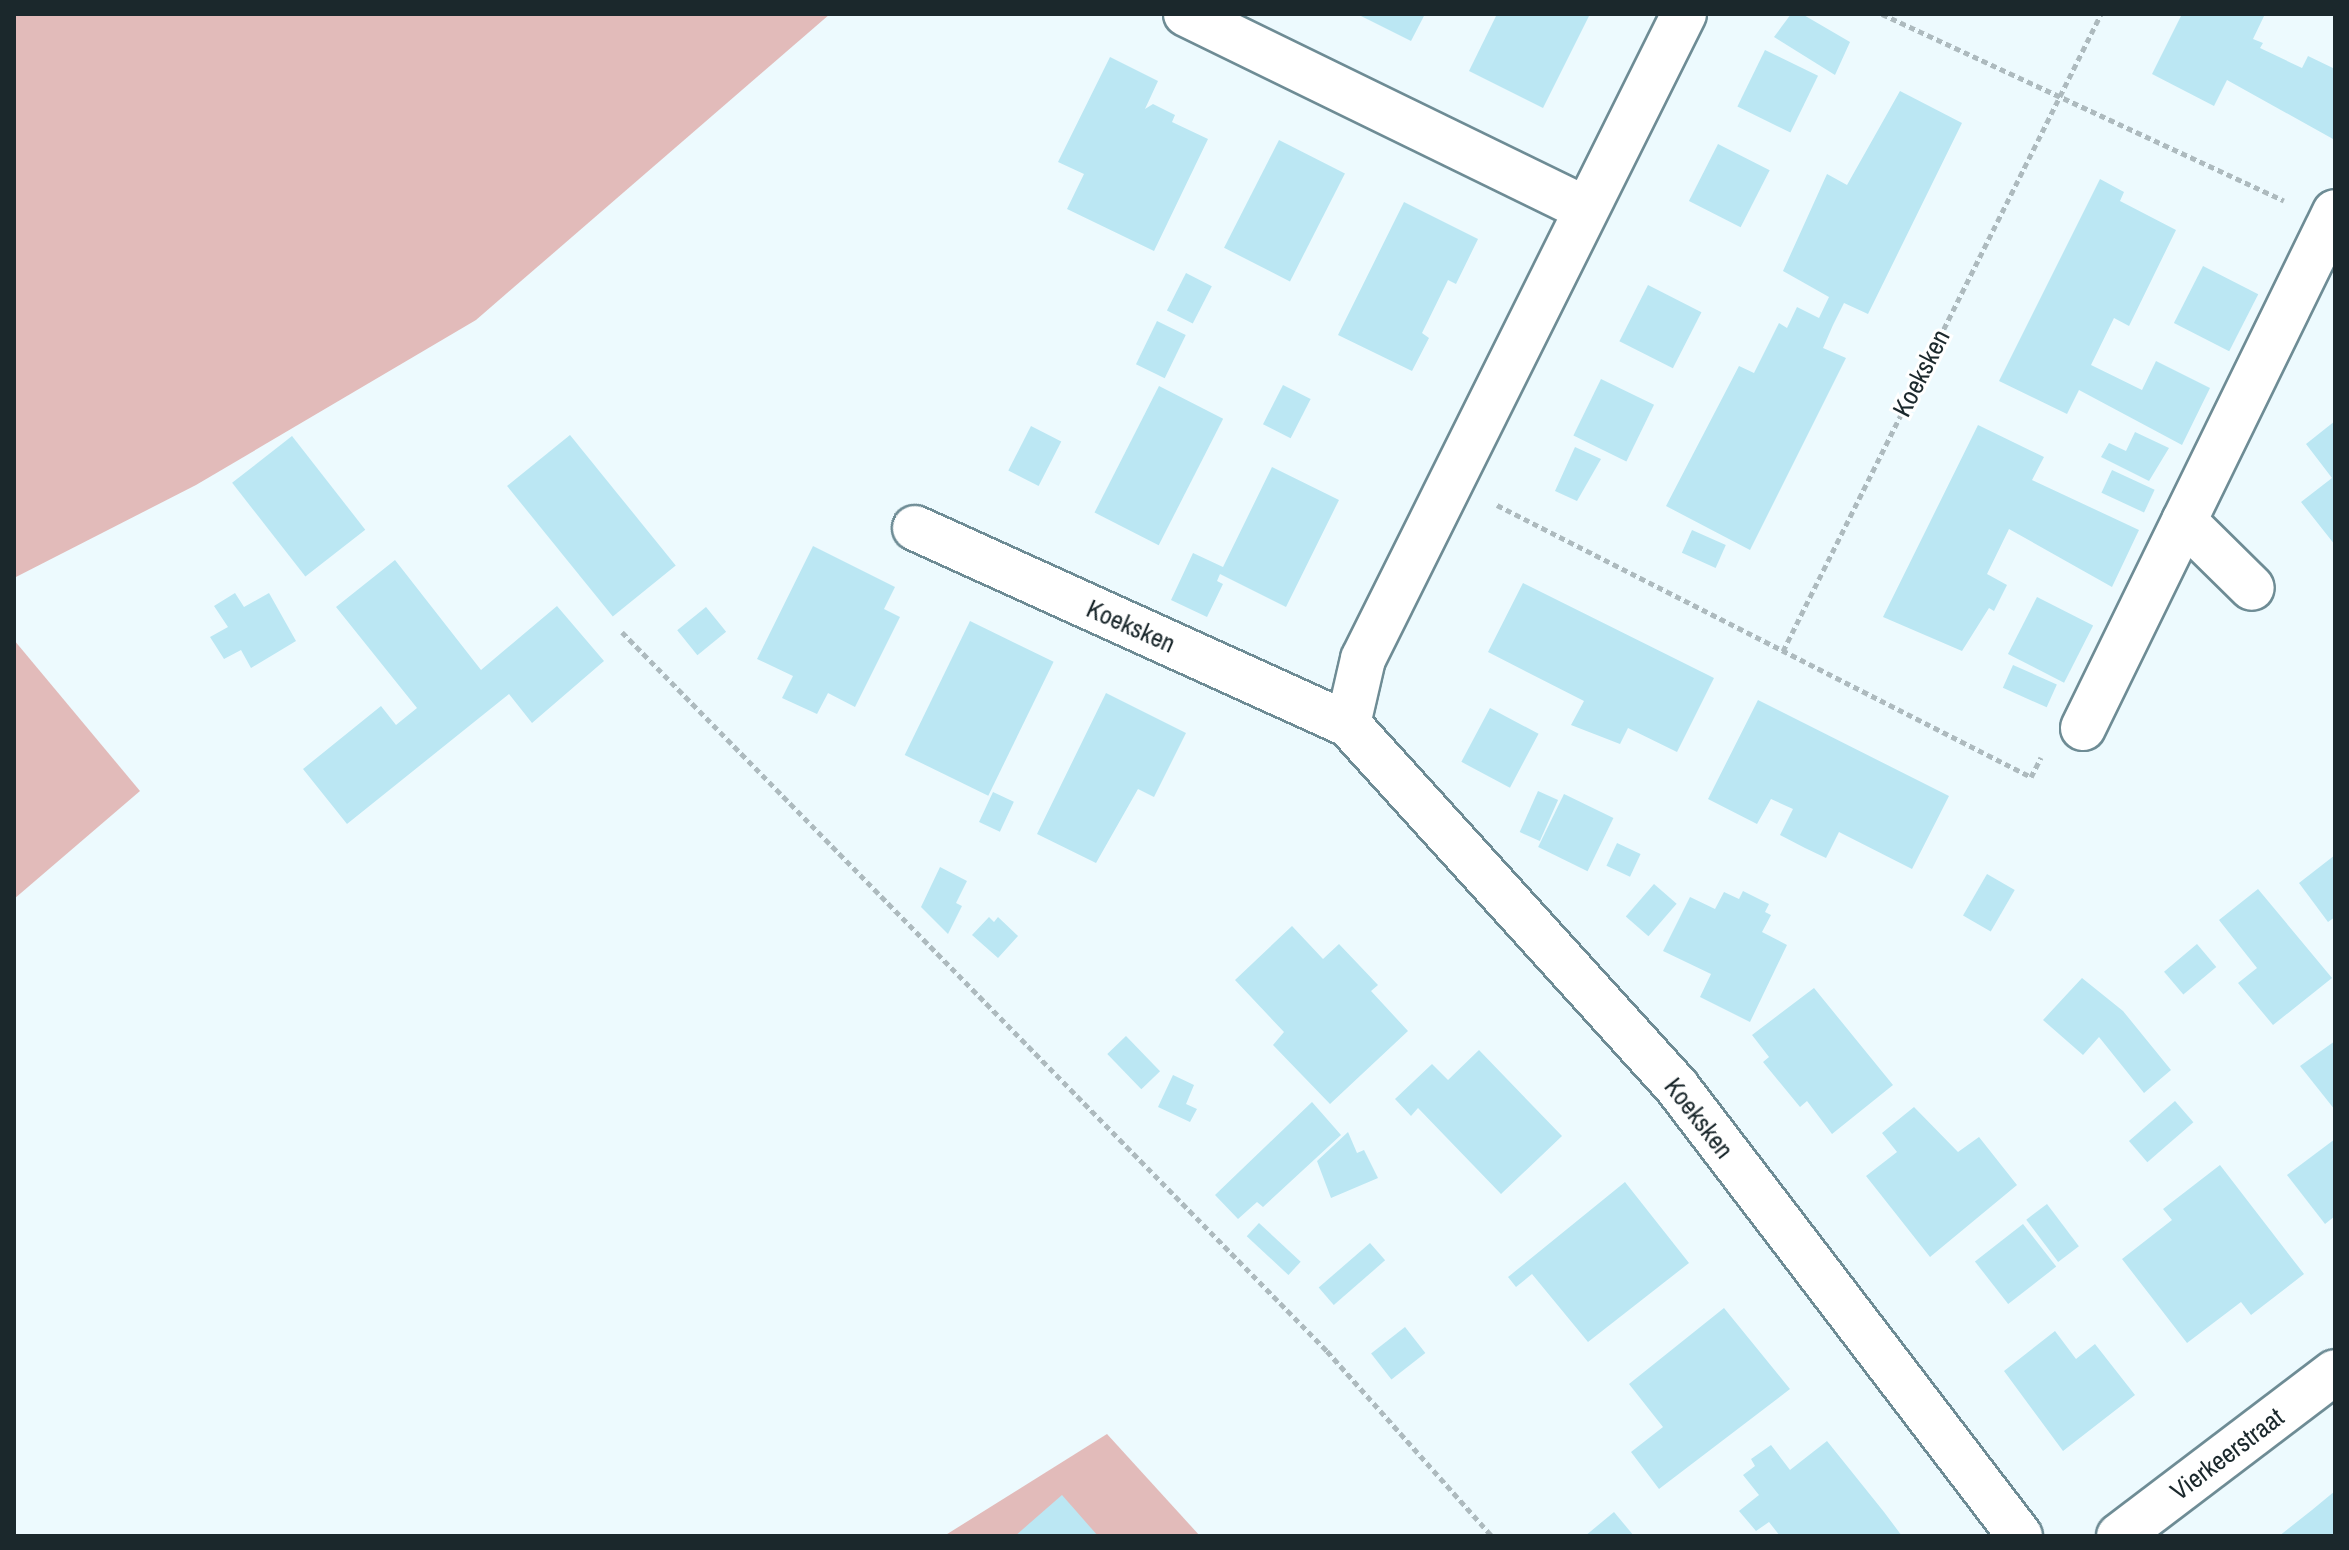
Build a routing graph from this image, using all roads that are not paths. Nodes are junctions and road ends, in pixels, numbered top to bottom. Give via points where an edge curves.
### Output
1 (1186, 14) edge
2 (1684, 14) edge
3 (1585, 209) junction
4 (2332, 217) edge
5 (2184, 521) junction
6 (915, 528) dead end
7 (2252, 588) dead end
8 (1348, 724) junction
9 (2083, 728) road end
10 (2335, 1372) edge
11 (2020, 1536) edge
12 (2119, 1536) edge

1 - 3 street
2 - 3 street
3 - 8 street via 1363,659
4 - 5 street
5 - 7 street
5 - 9 street
6 - 8 street, Koeksken
8 - 11 street, Koeksken via 1677,1087
10 - 12 street, Vierkeerstraat

